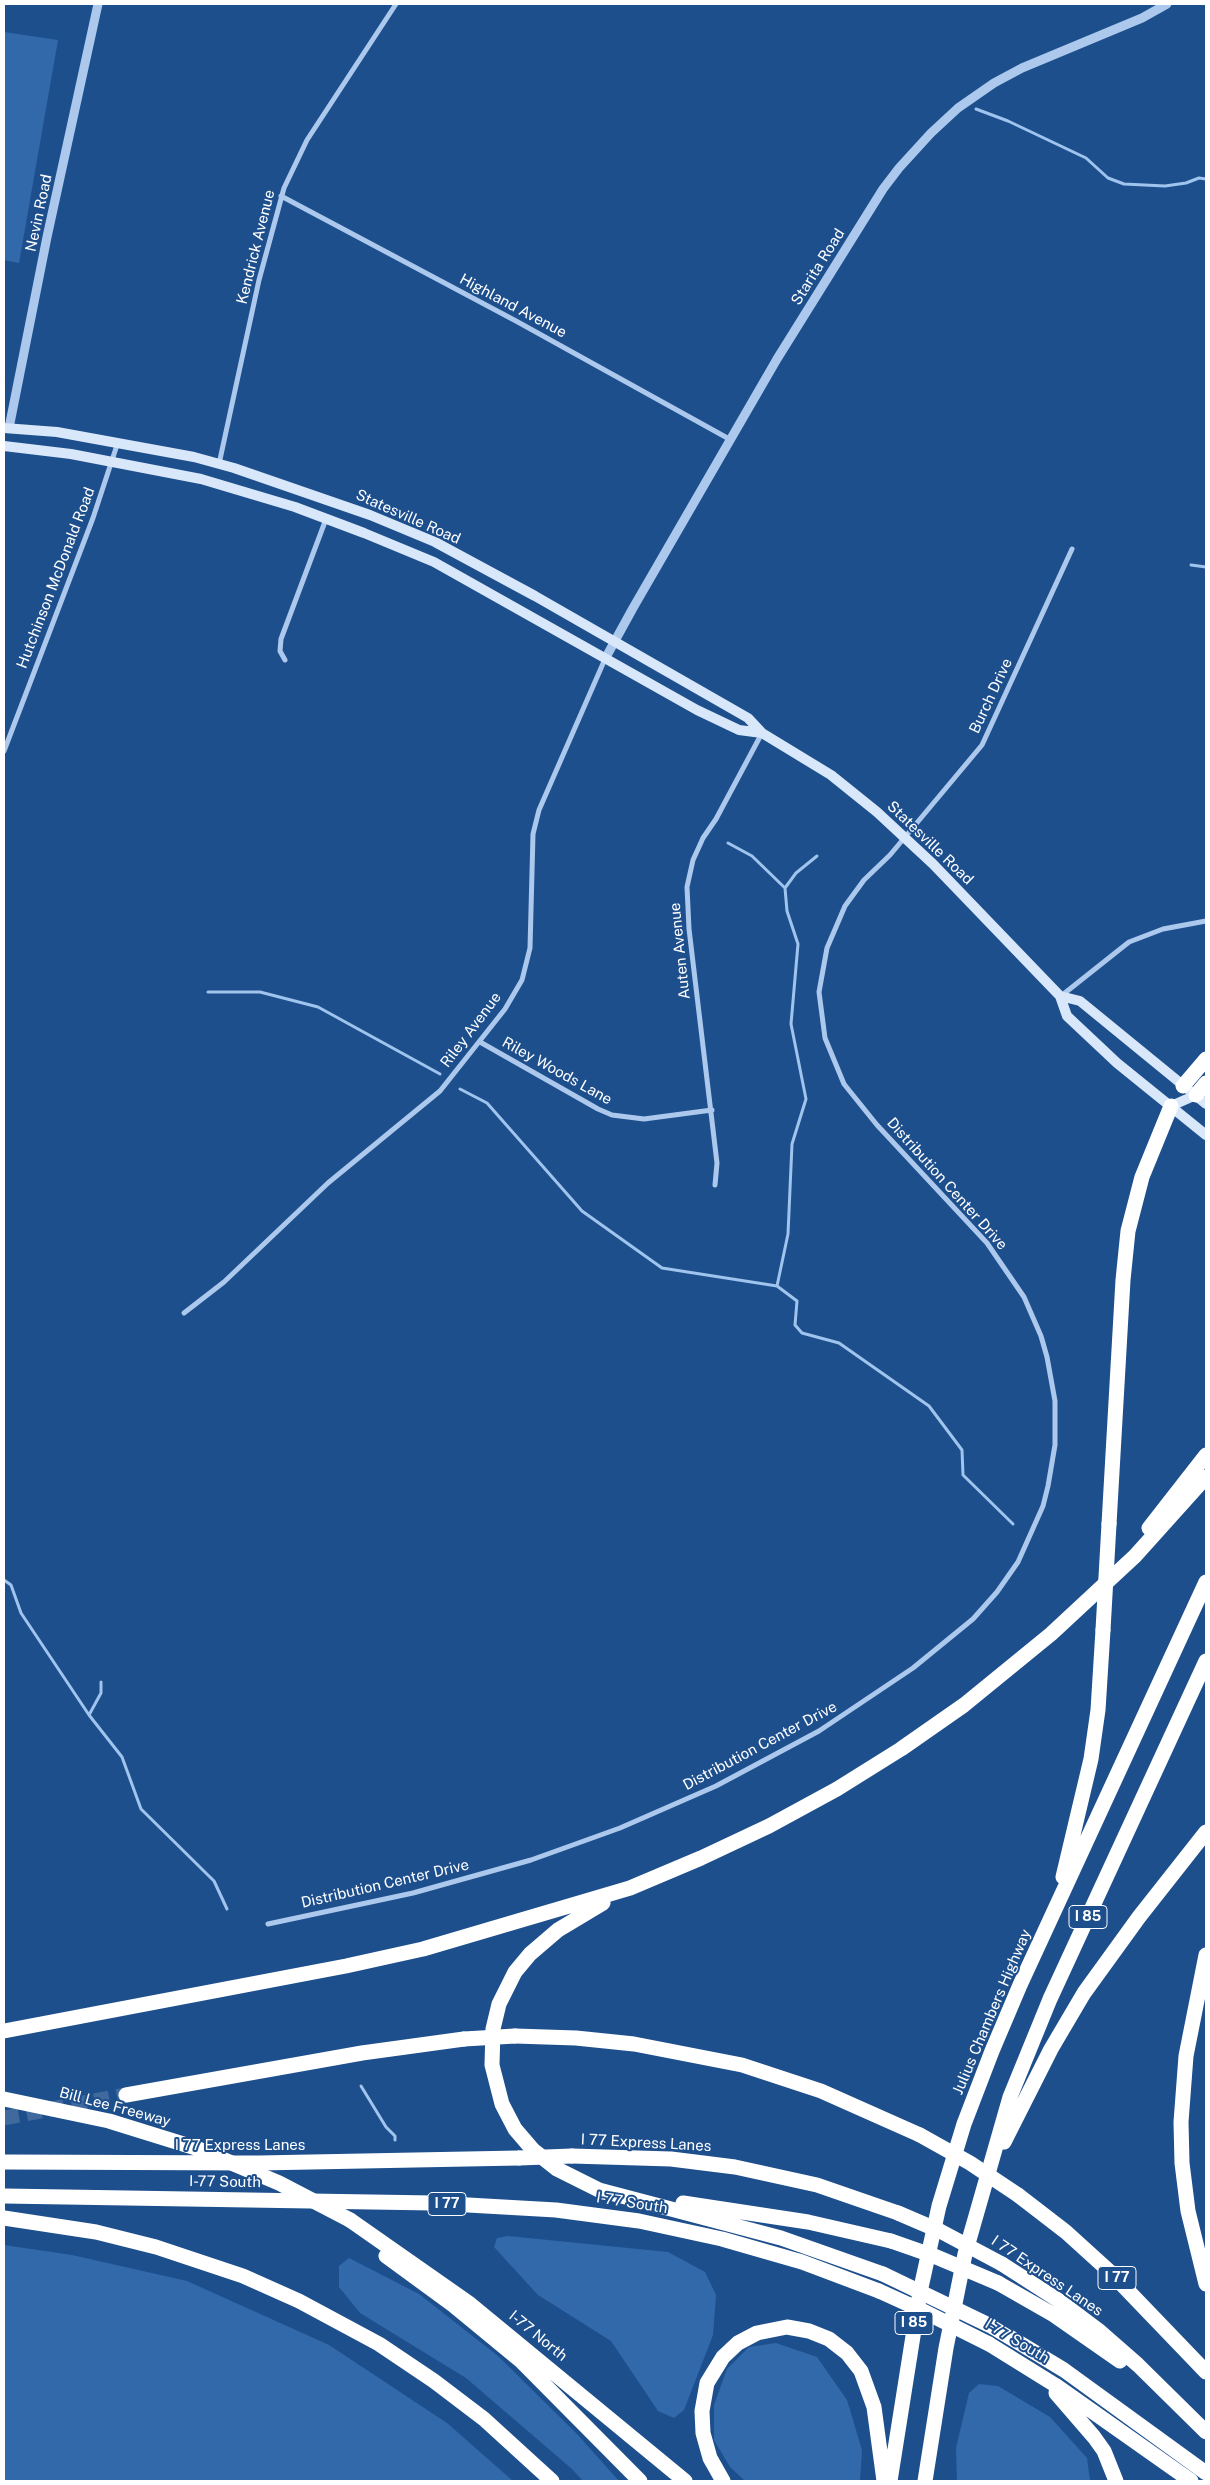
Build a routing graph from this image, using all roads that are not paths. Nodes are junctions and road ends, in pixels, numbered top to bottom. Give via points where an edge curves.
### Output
1 (98, 4) edge
2 (396, 4) edge
3 (1167, 4) edge
4 (281, 196) junction
5 (6, 428) edge
6 (731, 440) junction
7 (118, 442) junction
8 (4, 446) edge
9 (113, 462) junction
10 (219, 464) junction
11 (326, 519) junction
12 (1072, 549) dead end
13 (614, 642) junction
14 (605, 659) junction
15 (284, 660) dead end
16 (762, 733) junction
17 (4, 751) edge
18 (905, 837) junction
19 (1206, 921) edge
20 (1060, 996) junction
21 (480, 1042) junction
22 (1206, 1059) edge
23 (1206, 1083) edge
24 (1183, 1086) junction
25 (1201, 1099) edge
26 (1170, 1106) junction
27 (712, 1110) junction
28 (1206, 1135) edge
29 (715, 1185) dead end
30 (184, 1313) dead end
31 (1206, 1455) edge
32 (1206, 1476) edge
33 (1206, 1582) edge
34 (1080, 1608) junction
35 (1206, 1661) edge
36 (1206, 1832) edge
37 (630, 1888) junction
38 (1054, 1912) junction
39 (268, 1924) dead end
40 (1206, 1955) edge
41 (4, 2032) edge
42 (126, 2095) tunnel mouth
43 (4, 2100) edge
44 (196, 2148) joint
45 (4, 2162) edge
46 (985, 2179) junction
47 (4, 2196) edge
48 (617, 2196) junction
49 (4, 2218) edge
50 (356, 2223) junction
51 (1206, 2284) edge
52 (1206, 2372) edge
53 (1042, 2377) junction
54 (1180, 2406) junction
55 (1206, 2432) edge
56 (932, 2444) junction
57 (1206, 2473) edge
58 (552, 2481) edge
59 (640, 2481) edge
60 (685, 2481) edge
61 (723, 2481) edge
62 (884, 2481) edge
63 (890, 2481) edge
64 (925, 2481) edge
65 (936, 2481) edge
66 (1116, 2481) edge
67 (1191, 2481) edge

1 - 5 street, Nevin Road
2 - 4 street, Kendrick Avenue via 307,140
3 - 6 street, Starita Road via 994,83 930,133 883,189 777,359
4 - 6 street, Highland Avenue
4 - 10 street, Kendrick Avenue
5 - 7 main road, Statesville Road
6 - 13 street, Starita Road
7 - 9 street, Hutchinson McDonald Road
7 - 10 main road, Statesville Road
8 - 9 main road, Statesville Road
9 - 11 main road, Statesville Road via 237,488
9 - 17 street, Hutchinson McDonald Road
10 - 13 main road, Statesville Road via 340,504 435,542
11 - 14 main road, Statesville Road via 434,562
11 - 15 street via 281,639 280,651
12 - 18 street, Burch Drive via 988,734 974,756
13 - 14 street, Starita Road
13 - 16 main road, Statesville Road via 748,718
14 - 16 main road, Statesville Road via 739,730
14 - 21 street, Riley Avenue via 539,810 533,834 527,964 518,987
16 - 18 main road, Statesville Road via 832,775
16 - 27 street, Auten Avenue via 703,838 693,860 687,887 689,929
18 - 20 main road, Statesville Road
18 - 39 street, Distribution Center Drive via 854,893 835,928 820,977 822,1023 836,1069 853,1097 987,1243 1024,1297 1041,1336 1055,1401 1054,1445 1042,1506 1018,1562 973,1619 913,1668 818,1731 716,1786 620,1828 531,1860 413,1892
19 - 20 street via 1163,929 1129,942
20 - 24 main road, Statesville Road via 1080,1001
20 - 26 main road, Statesville Road via 1067,1016
21 - 27 street, Riley Woods Lane via 612,1115 644,1119
21 - 30 street, Riley Avenue via 434,1096 328,1183 224,1282
22 - 24 highway
23 - 25 highway
24 - 25 main road, Statesville Road
24 - 26 main road
25 - 26 main road
26 - 28 main road, Statesville Road
26 - 38 highway, bridge via 1142,1177 1128,1231 1098,1710 1091,1759
27 - 29 street, Auten Avenue via 718,1163
31 - 34 highway via 1150,1527
32 - 34 highway via 1135,1556
33 - 38 highway, Julius Chambers Highway / I 85
34 - 37 highway via 994,1682 869,1770 736,1842
35 - 46 highway, I 85 via 1036,2029 1010,2097
36 - 46 highway via 1084,1993 1051,2049
37 - 41 highway via 489,1931 385,1958
37 - 48 highway via 569,1922 530,1954 504,1993 492,2041 492,2066 498,2091 508,2117 524,2140 544,2160 570,2177
38 - 63 highway, Julius Chambers Highway / I 85 via 978,2085 939,2206 910,2342
40 - 51 highway via 1186,2056 1180,2136 1188,2212
42 - 52 highway, I 77, bridge via 464,2038 576,2038 634,2044 733,2063 821,2090 920,2135 970,2163 1066,2232 1109,2271
43 - 44 highway, Bill Lee Freeway via 109,2121
44 - 50 highway, I-77 North, bridge via 279,2183
45 - 54 highway, I 77 Express Lanes, bridge via 259,2163 572,2156 671,2159 735,2167 817,2185 898,2213 1002,2264 1098,2330
46 - 56 highway, I 85 via 955,2299
47 - 53 highway, I-77 South / I 77, bridge via 405,2202 556,2210 639,2221 722,2239 802,2262 879,2291 989,2344
48 - 54 highway, bridge via 850,2230 934,2256 998,2283 1071,2326
48 - 57 highway, bridge via 781,2238 927,2293 993,2327 1076,2379
49 - 58 highway via 96,2232 156,2247 243,2276 299,2301 379,2344 434,2381 484,2419
50 - 59 highway via 376,2248 522,2361
50 - 60 highway, I-77 North via 501,2328
53 - 66 highway via 1104,2451
53 - 67 highway, I-77 South / I 77
54 - 55 highway, I 77 Express Lanes
56 - 64 highway, I 85
56 - 65 highway
61 - 62 highway via 710,2458 703,2433 702,2411 707,2383 723,2357 738,2343 757,2333 787,2328 809,2330 830,2339 854,2361 866,2382 874,2407

